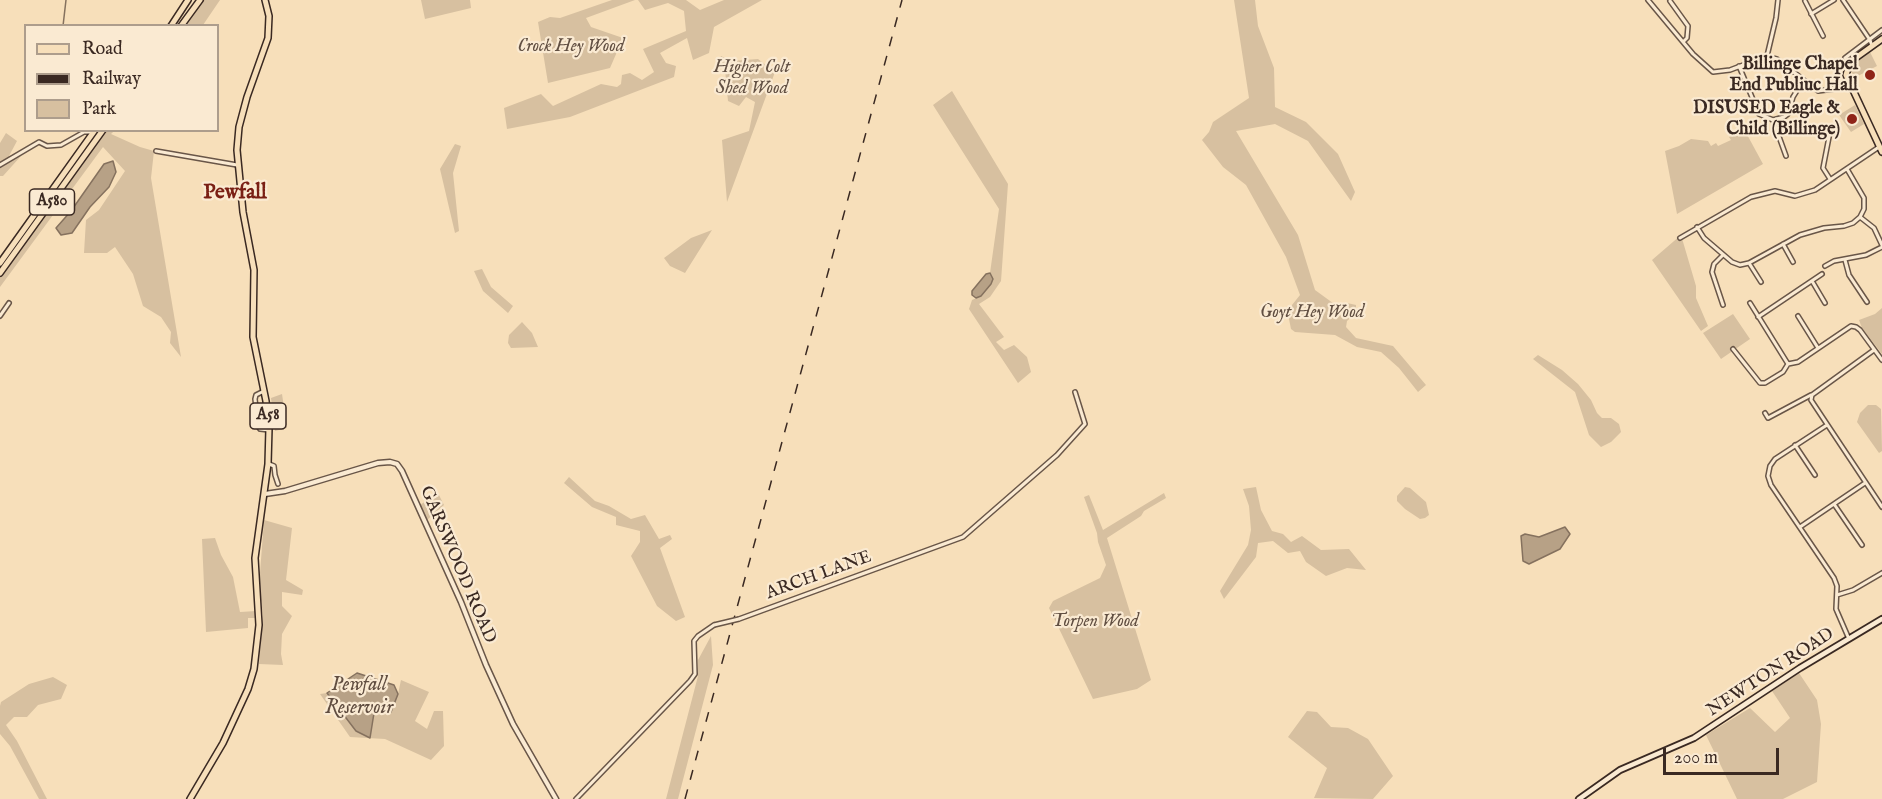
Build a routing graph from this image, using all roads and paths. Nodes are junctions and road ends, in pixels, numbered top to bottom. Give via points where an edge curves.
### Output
1 (190, 0) edge
2 (200, 0) edge
3 (265, 0) edge
4 (1648, 0) edge
5 (1778, 0) edge
6 (1834, 0) edge
7 (1843, 0) edge
8 (1805, 1) edge
9 (1670, 2) dead end
10 (1811, 14) junction
11 (172, 24) edge
12 (182, 24) edge
13 (1882, 30) edge
14 (1823, 36) dead end
15 (1882, 39) edge
16 (1683, 42) junction
17 (1871, 43) junction
18 (1767, 56) junction
19 (1739, 66) junction
20 (1803, 81) junction
21 (1850, 87) junction
22 (1773, 120) junction
23 (84, 132) edge
24 (98, 132) edge
25 (98, 132) edge
26 (1830, 132) dead end
27 (1881, 149) edge
28 (156, 151) dead end
29 (1786, 156) dead end
30 (0, 165) edge
31 (237, 165) junction
32 (1847, 169) junction
33 (1830, 179) junction
34 (1860, 217) junction
35 (1696, 227) junction
36 (1680, 238) dead end
37 (1783, 244) junction
38 (1882, 246) edge
39 (1723, 255) junction
40 (1845, 259) junction
41 (1793, 262) dead end
42 (0, 263) edge
43 (1749, 263) junction
44 (1825, 266) dead end
45 (0, 273) edge
46 (1822, 274) dead end
47 (1761, 282) dead end
48 (1812, 282) junction
49 (1867, 302) dead end
50 (9, 303) dead end
51 (1750, 303) dead end
52 (1825, 303) dead end
53 (1723, 305) dead end
54 (0, 316) edge
55 (1798, 316) dead end
56 (1758, 317) junction
57 (1818, 348) junction
58 (1733, 349) dead end
59 (1874, 350) junction
60 (1882, 360) edge
61 (1788, 364) junction
62 (264, 391) junction
63 (1075, 392) dead end
64 (1812, 395) junction
65 (1765, 413) dead end
66 (1827, 425) junction
67 (269, 430) junction
68 (1796, 446) junction
69 (268, 464) junction
70 (1815, 476) dead end
71 (279, 481) dead end
72 (1865, 483) junction
73 (265, 494) junction
74 (1834, 503) junction
75 (1882, 507) edge
76 (1800, 527) junction
77 (1862, 545) dead end
78 (1882, 573) edge
79 (1837, 595) junction
80 (1882, 620) edge
81 (1849, 639) junction
82 (190, 799) edge
83 (556, 799) edge
84 (576, 799) edge
85 (1579, 799) edge

1 - 11 main road
2 - 12 main road
3 - 31 main road, A58 via 269,32 243,112
4 - 16 street
5 - 18 street
6 - 10 street
7 - 17 street
8 - 10 street
9 - 16 street via 1688,26
10 - 14 street
13 - 17 street
15 - 17 main road
16 - 19 street via 1713,72
17 - 21 main road via 1847,60
18 - 19 street
18 - 20 street via 1777,59
19 - 22 street via 1759,114
20 - 21 street via 1818,91
20 - 22 street via 1788,114
21 - 27 main road
22 - 29 street
23 - 30 street via 62,145 46,146 39,142
24 - 42 main road, A580
25 - 45 main road, A580
26 - 33 street via 1823,168
27 - 32 street
28 - 31 street
31 - 62 main road, A58 via 254,270 254,337
32 - 33 street
32 - 34 street via 1864,198
33 - 35 street via 1815,190 1795,196 1775,191 1751,197
34 - 37 street via 1853,223 1800,235
34 - 38 street via 1874,228
35 - 36 street
35 - 39 street
37 - 41 street
37 - 43 street
38 - 40 street via 1866,255
39 - 43 street via 1740,265
39 - 53 street via 1712,272
40 - 44 street
40 - 49 street via 1849,275
43 - 47 street
46 - 48 street
48 - 52 street
48 - 56 street
50 - 54 street
51 - 56 street
55 - 57 street
56 - 61 street
57 - 59 street via 1851,326
57 - 61 street via 1795,364
58 - 61 street via 1760,383 1783,372
59 - 60 street
59 - 64 street
62 - 67 main road, A58
62 - 67 street via 256,395 257,417 260,429
63 - 84 street, ARCH LANE, bridge via 1085,424 1057,455 963,537 739,620 714,625 698,636 694,641 695,674 690,681
64 - 65 street via 1768,418
64 - 66 street via 1811,400
66 - 68 street
66 - 72 street
67 - 69 main road, A58
68 - 70 street
68 - 76 street via 1772,462 1768,476
69 - 71 street via 274,465
69 - 73 main road, A58
72 - 74 street
72 - 75 street
73 - 82 main road, A58 via 255,558 260,625 252,676 229,731
73 - 83 street, GARSWOOD ROAD via 378,463 397,464 513,724
74 - 76 street
74 - 77 street
76 - 79 street via 1834,578
78 - 79 street
79 - 81 street via 1836,609
80 - 81 main road, NEWTON ROAD
81 - 85 main road, NEWTON ROAD via 1694,738 1620,770

